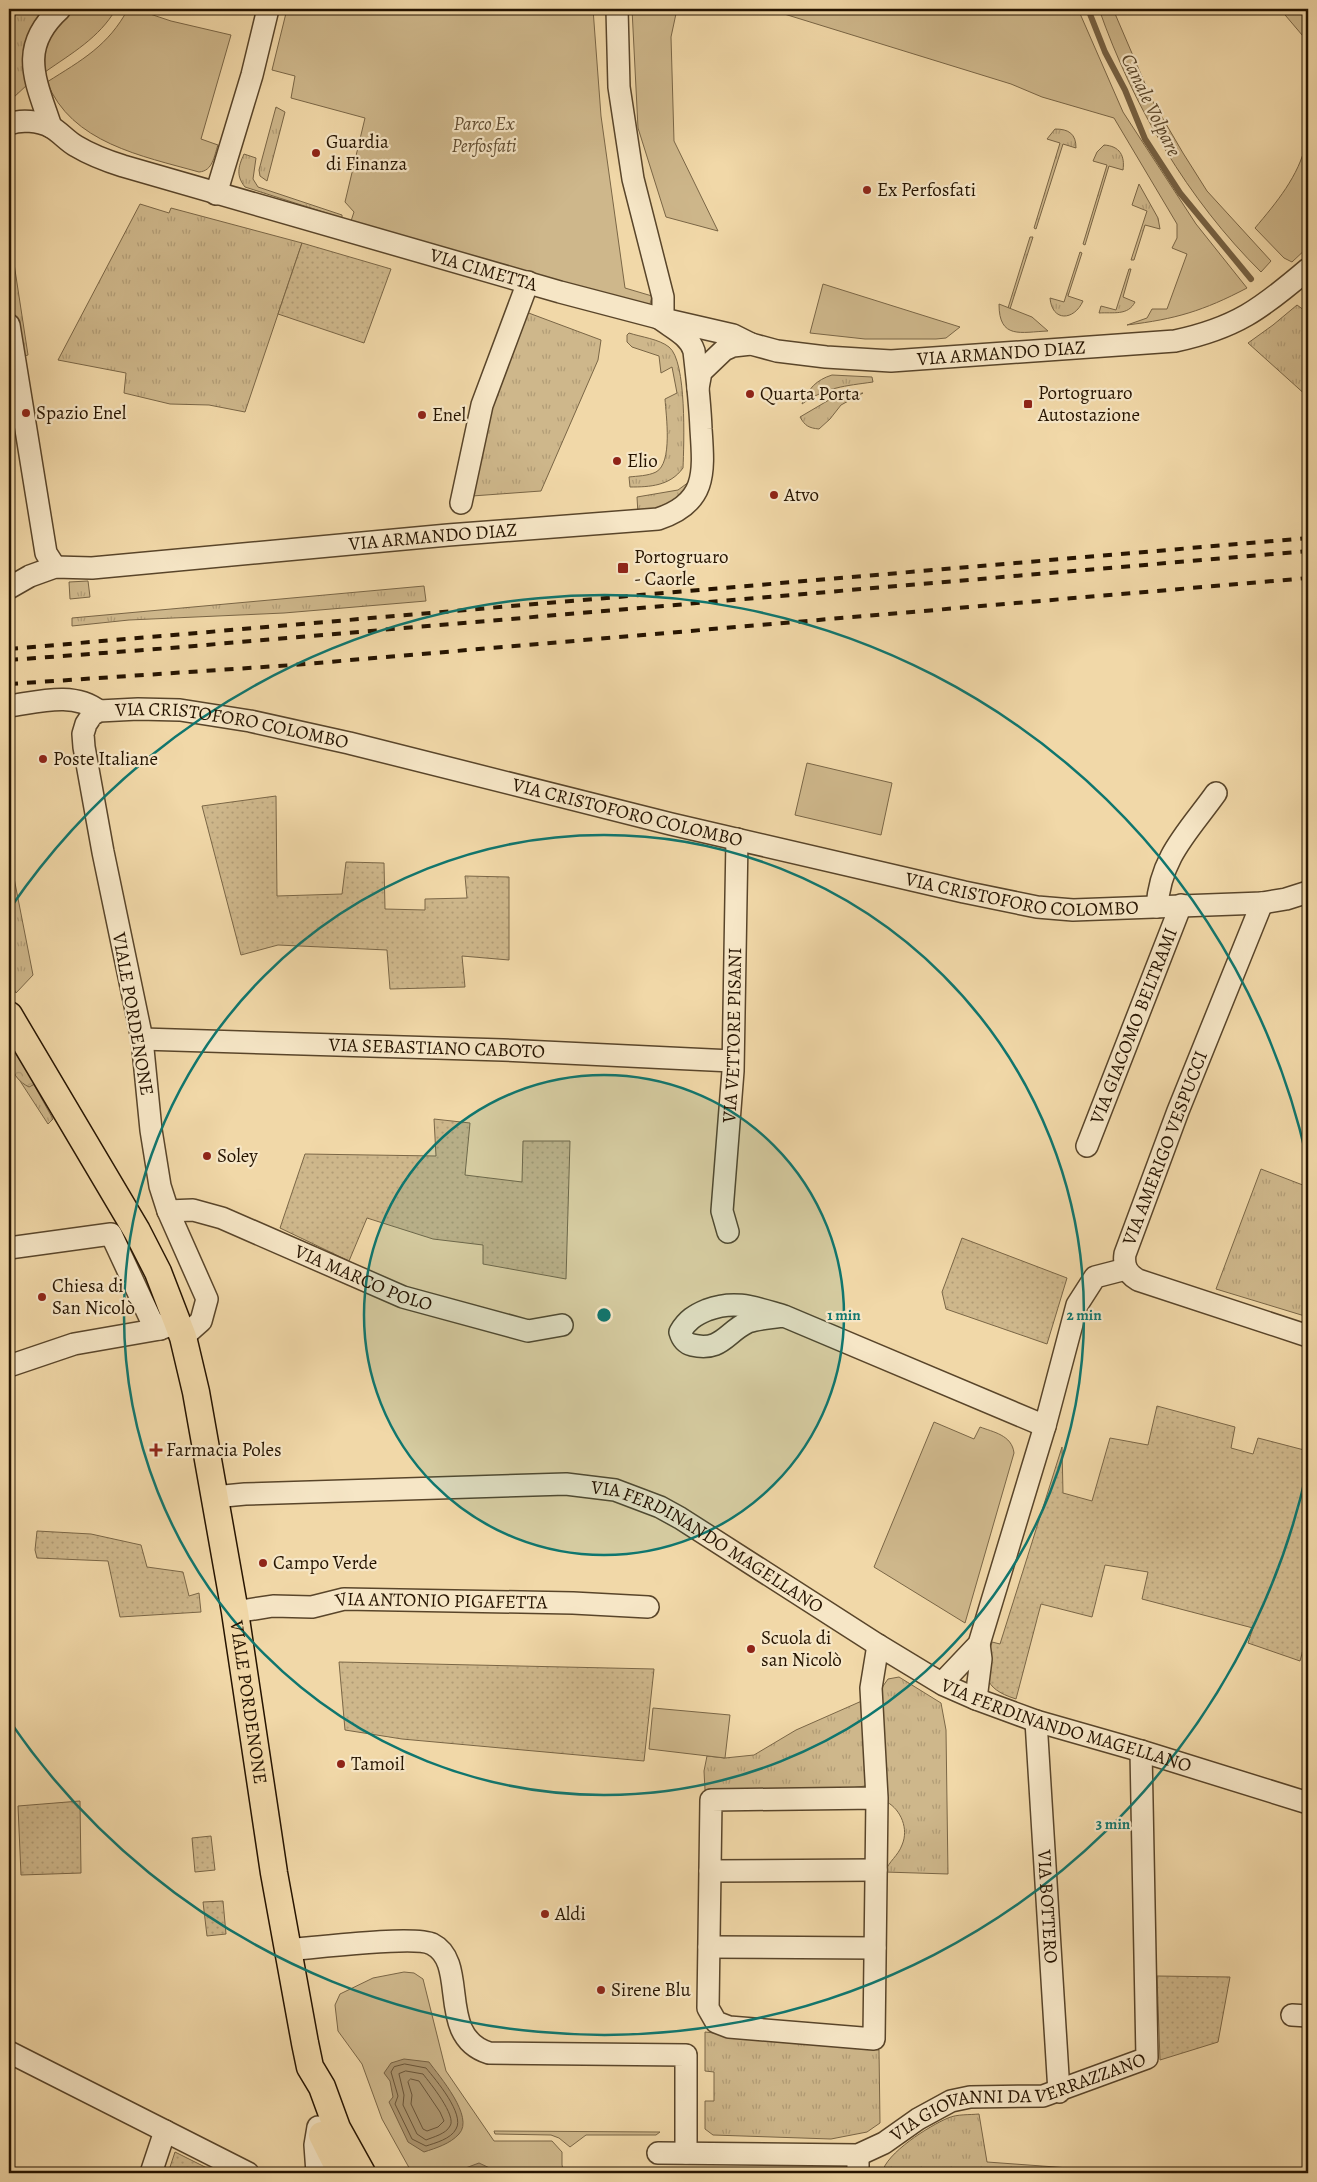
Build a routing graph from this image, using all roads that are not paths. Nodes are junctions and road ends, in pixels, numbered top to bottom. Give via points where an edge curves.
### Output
1 (60, 9) edge
2 (268, 9) edge
3 (617, 9) edge
4 (9, 124) edge
5 (51, 127) junction
6 (216, 194) junction
7 (1308, 269) edge
8 (528, 282) junction
9 (659, 318) junction
10 (9, 325) edge
11 (751, 344) junction
12 (698, 388) junction
13 (461, 503) dead end
14 (55, 567) junction
15 (9, 588) edge
16 (9, 706) edge
17 (99, 711) junction
18 (1216, 793) dead end
19 (737, 839) junction
20 (1308, 892) edge
21 (1262, 902) junction
22 (1181, 905) junction
23 (1157, 907) junction
24 (9, 1015) edge
25 (142, 1039) junction
26 (732, 1061) junction
27 (1087, 1146) dead end
28 (168, 1211) junction
29 (728, 1232) dead end
30 (9, 1248) edge
31 (1126, 1269) junction
32 (784, 1316) dead end
33 (562, 1324) dead end
34 (174, 1330) junction
35 (1308, 1336) edge
36 (9, 1366) edge
37 (1045, 1426) junction
38 (214, 1497) junction
39 (648, 1607) dead end
40 (235, 1612) junction
41 (979, 1644) junction
42 (878, 1645) junction
43 (942, 1683) junction
44 (976, 1699) junction
45 (1036, 1721) junction
46 (1141, 1751) junction
47 (877, 1798) junction
48 (1308, 1803) edge
49 (876, 1870) junction
50 (710, 1871) junction
51 (708, 1947) junction
52 (875, 1948) junction
53 (287, 1950) junction
54 (9, 2052) edge
55 (310, 2067) junction
56 (1059, 2092) junction
57 (318, 2127) junction
58 (165, 2131) junction
59 (658, 2153) dead end
60 (686, 2153) junction
61 (858, 2164) edge
62 (316, 2165) edge
63 (151, 2173) edge
64 (248, 2173) edge
65 (303, 2173) edge
66 (340, 2173) edge
67 (362, 2173) edge

1 - 5 street via 45,25 33,54 35,76
2 - 6 street
3 - 9 street via 620,98 633,179 663,297
4 - 5 street via 26,121
5 - 6 street, VIA CIMETTA via 97,157
6 - 8 street, VIA CIMETTA
7 - 11 street, VIA ARMANDO DIAZ via 1262,307 1235,323 1205,335 1175,341 891,361 796,354
8 - 9 street, VIA CIMETTA
8 - 13 street via 482,405
9 - 11 street, VIA CIMETTA via 733,335
9 - 12 street, VIA ARMANDO DIAZ via 692,343
10 - 14 street via 46,553
11 - 12 street, VIA ARMANDO DIAZ via 724,350 702,372
12 - 14 street, VIA ARMANDO DIAZ via 702,478 683,507 658,519 92,568
14 - 15 street
16 - 17 street via 63,699 90,704
17 - 19 street, VIA CRISTOFORO COLOMBO via 180,710 250,721
17 - 25 street, VIALE PORDENONE via 86,724 84,747
18 - 23 street, VIA CRISTOFORO COLOMBO via 1170,855 1159,888
19 - 23 street, VIA CRISTOFORO COLOMBO via 1037,907 1073,910
19 - 26 street, VIA VETTORE PISANI
20 - 21 street, VIA CRISTOFORO COLOMBO
21 - 22 street, VIA CRISTOFORO COLOMBO
21 - 31 street, VIA AMERIGO VESPUCCI via 1125,1254
22 - 23 street, VIA CRISTOFORO COLOMBO
22 - 27 street, VIA GIACOMO BELTRAMI
24 - 34 main road, VIALE PORDENONE via 137,1231 158,1272
25 - 26 street, VIA SEBASTIANO CABOTO
25 - 28 street, VIALE PORDENONE via 151,1130 160,1186
26 - 29 street, VIA VETTORE PISANI via 722,1211
28 - 33 street, VIA MARCO POLO via 193,1210 222,1218 403,1297 528,1331
28 - 34 street, VIALE PORDENONE via 208,1299 201,1321
30 - 34 street via 111,1234 152,1320
31 - 35 street, VIA AMERIGO VESPUCCI via 1138,1280
31 - 37 street via 1095,1277 1077,1305
32 - 37 street
34 - 36 street via 74,1344
34 - 38 main road, VIALE PORDENONE via 196,1392
37 - 41 street
38 - 40 main road, VIALE PORDENONE
38 - 42 street, VIA FERDINANDO MAGELLANO via 479,1485 566,1484 615,1490 652,1503 680,1518
39 - 40 street, VIA ANTONIO PIGAFETTA via 344,1599 312,1607 273,1606
40 - 53 main road, VIALE PORDENONE
41 - 43 street
41 - 44 street via 981,1658
42 - 43 street, VIA FERDINANDO MAGELLANO
42 - 47 street via 871,1688
43 - 44 street, VIA FERDINANDO MAGELLANO
44 - 45 street, VIA FERDINANDO MAGELLANO
45 - 46 street, VIA FERDINANDO MAGELLANO
45 - 56 street, VIA BOTTERO
46 - 48 street, VIA FERDINANDO MAGELLANO
46 - 56 street, VIA GIOVANNI DA VERRAZZANO via 1147,2058
47 - 49 street
47 - 50 street via 711,1800
49 - 50 street
49 - 52 street
50 - 51 street
51 - 52 street
51 - 52 street via 708,2008 716,2022 729,2027 874,2039
53 - 55 main road, VIALE PORDENONE
53 - 60 street via 410,1941 432,1944 442,1953 449,1968 463,2034 471,2044 489,2053 686,2055
54 - 58 street
55 - 57 main road, VIALE PORDENONE via 307,2098
55 - 67 main road, VIALE PORDENONE via 322,2087 337,2128
56 - 61 street, VIA GIOVANNI DA VERRAZZANO via 1043,2096 970,2097 951,2101 918,2118
57 - 62 street
57 - 66 main road, VIALE PORDENONE
58 - 63 street
58 - 64 street
59 - 60 street, VIA GIOVANNI DA VERRAZZANO
60 - 61 street, VIA GIOVANNI DA VERRAZZANO
62 - 65 street

